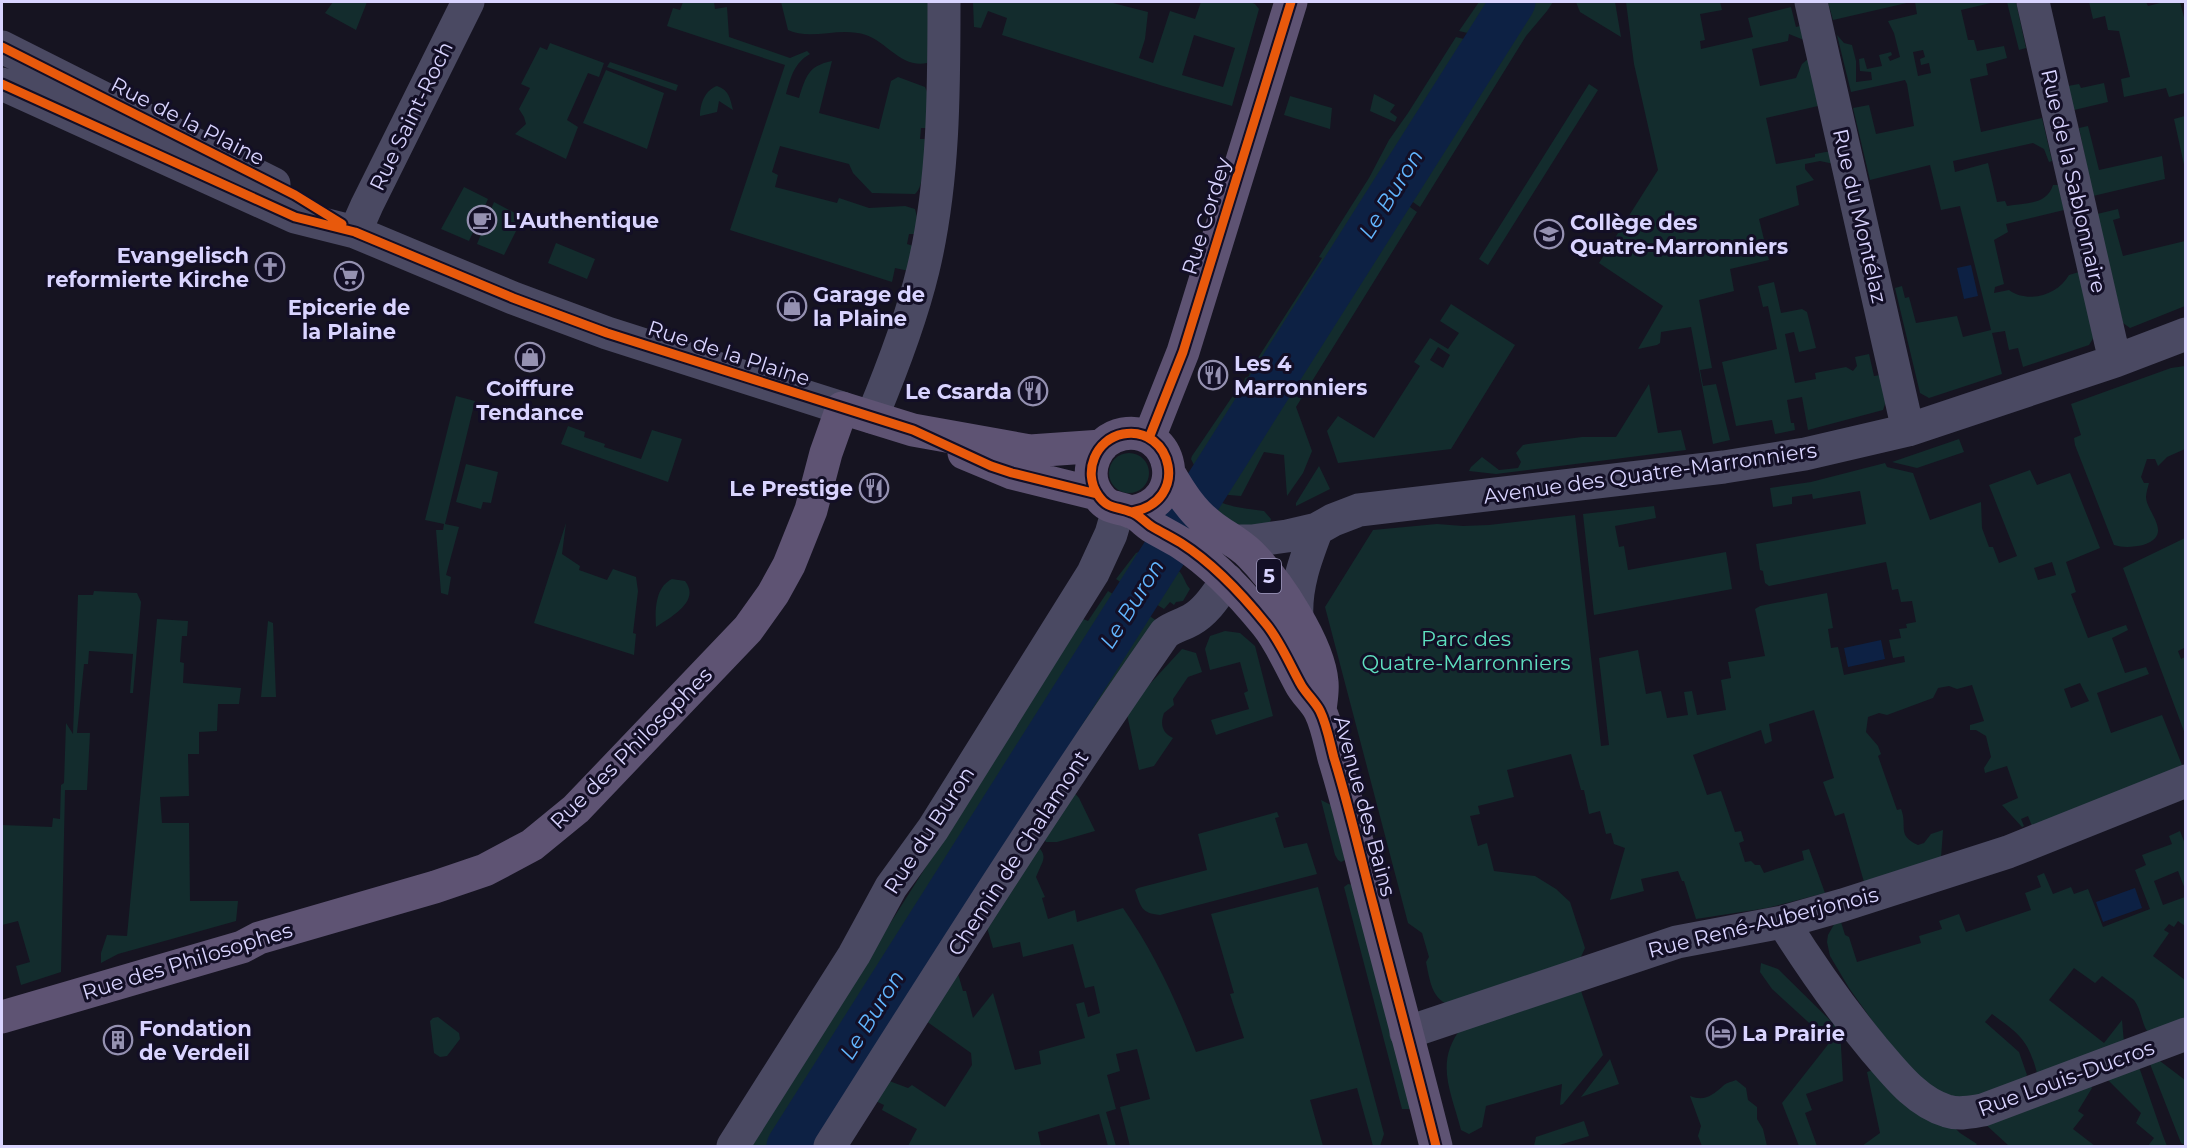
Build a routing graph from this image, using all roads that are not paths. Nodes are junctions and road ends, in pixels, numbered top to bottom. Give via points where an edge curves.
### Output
1 (468, 2) edge
2 (944, 2) edge
3 (1291, 2) edge
4 (1811, 2) edge
5 (2033, 2) edge
6 (2, 47) edge
7 (2, 84) edge
8 (355, 232) junction
9 (2186, 334) edge
10 (2115, 361) junction
11 (857, 412) junction
12 (913, 430) junction
13 (1908, 430) junction
14 (1149, 438) junction
15 (1102, 446) junction
16 (1174, 481) junction
17 (1125, 511) junction
18 (1317, 529) junction
19 (1221, 553) junction
20 (1297, 618) junction
21 (1320, 710) junction
22 (2186, 781) edge
23 (1783, 922) junction
24 (2, 1017) edge
25 (1406, 1033) junction
26 (2186, 1034) edge
27 (734, 1146) edge
28 (830, 1146) edge
29 (1436, 1146) edge

1 - 8 street, Rue Saint-Roch
2 - 11 street via 944,84 928,246 905,332
3 - 14 main road, Rue Cordey via 1183,352
4 - 13 street, Rue du Montélaz
5 - 10 street, Rue de la Sablonnaire
6 - 8 street, Rue de la Plaine via 295,195
7 - 8 street, Rue de la Plaine via 295,217
8 - 11 street, Rue de la Plaine via 607,333
9 - 10 street, Avenue des Quatre-Marronniers
10 - 13 street, Avenue des Quatre-Marronniers
11 - 12 main road, Rue de la Plaine
11 - 24 main road, Rue des Philosophes via 826,453 796,550 748,629 576,810 532,845 485,870 435,887
12 - 15 main road, Rue de la Plaine via 1030,451
12 - 17 main road, Rue de la Plaine via 1006,471
13 - 18 street, Avenue des Quatre-Marronniers via 1769,461 1359,510
14 - 15 main road via 1124,434
14 - 16 main road via 1164,453
15 - 17 main road via 1094,456 1092,482
16 - 17 main road via 1154,504 1143,510
16 - 19 main road, Avenue des Bains / 5
17 - 19 main road, Avenue des Bains / 5 via 1181,543
17 - 27 street, Rue du Buron via 1093,573 933,829 895,880 854,955
18 - 19 street, Avenue des Quatre-Marronniers
18 - 20 street via 1298,591
19 - 20 main road, Avenue des Bains / 5 via 1249,553
19 - 21 main road, Avenue des Bains / 5 via 1303,690
19 - 28 street, Chemin de Chalamont via 1206,608 1165,633 972,923
20 - 21 main road, Avenue des Bains / 5 via 1323,682
21 - 25 main road, Avenue des Bains / 5
22 - 23 street, Rue René-Auberjonois via 2008,852
23 - 25 street, Rue René-Auberjonois via 1677,942
23 - 26 street, Rue Louis-Ducros via 1844,1013 1894,1072 1917,1095 1948,1112 1983,1110
25 - 29 main road, Avenue des Bains / 5

